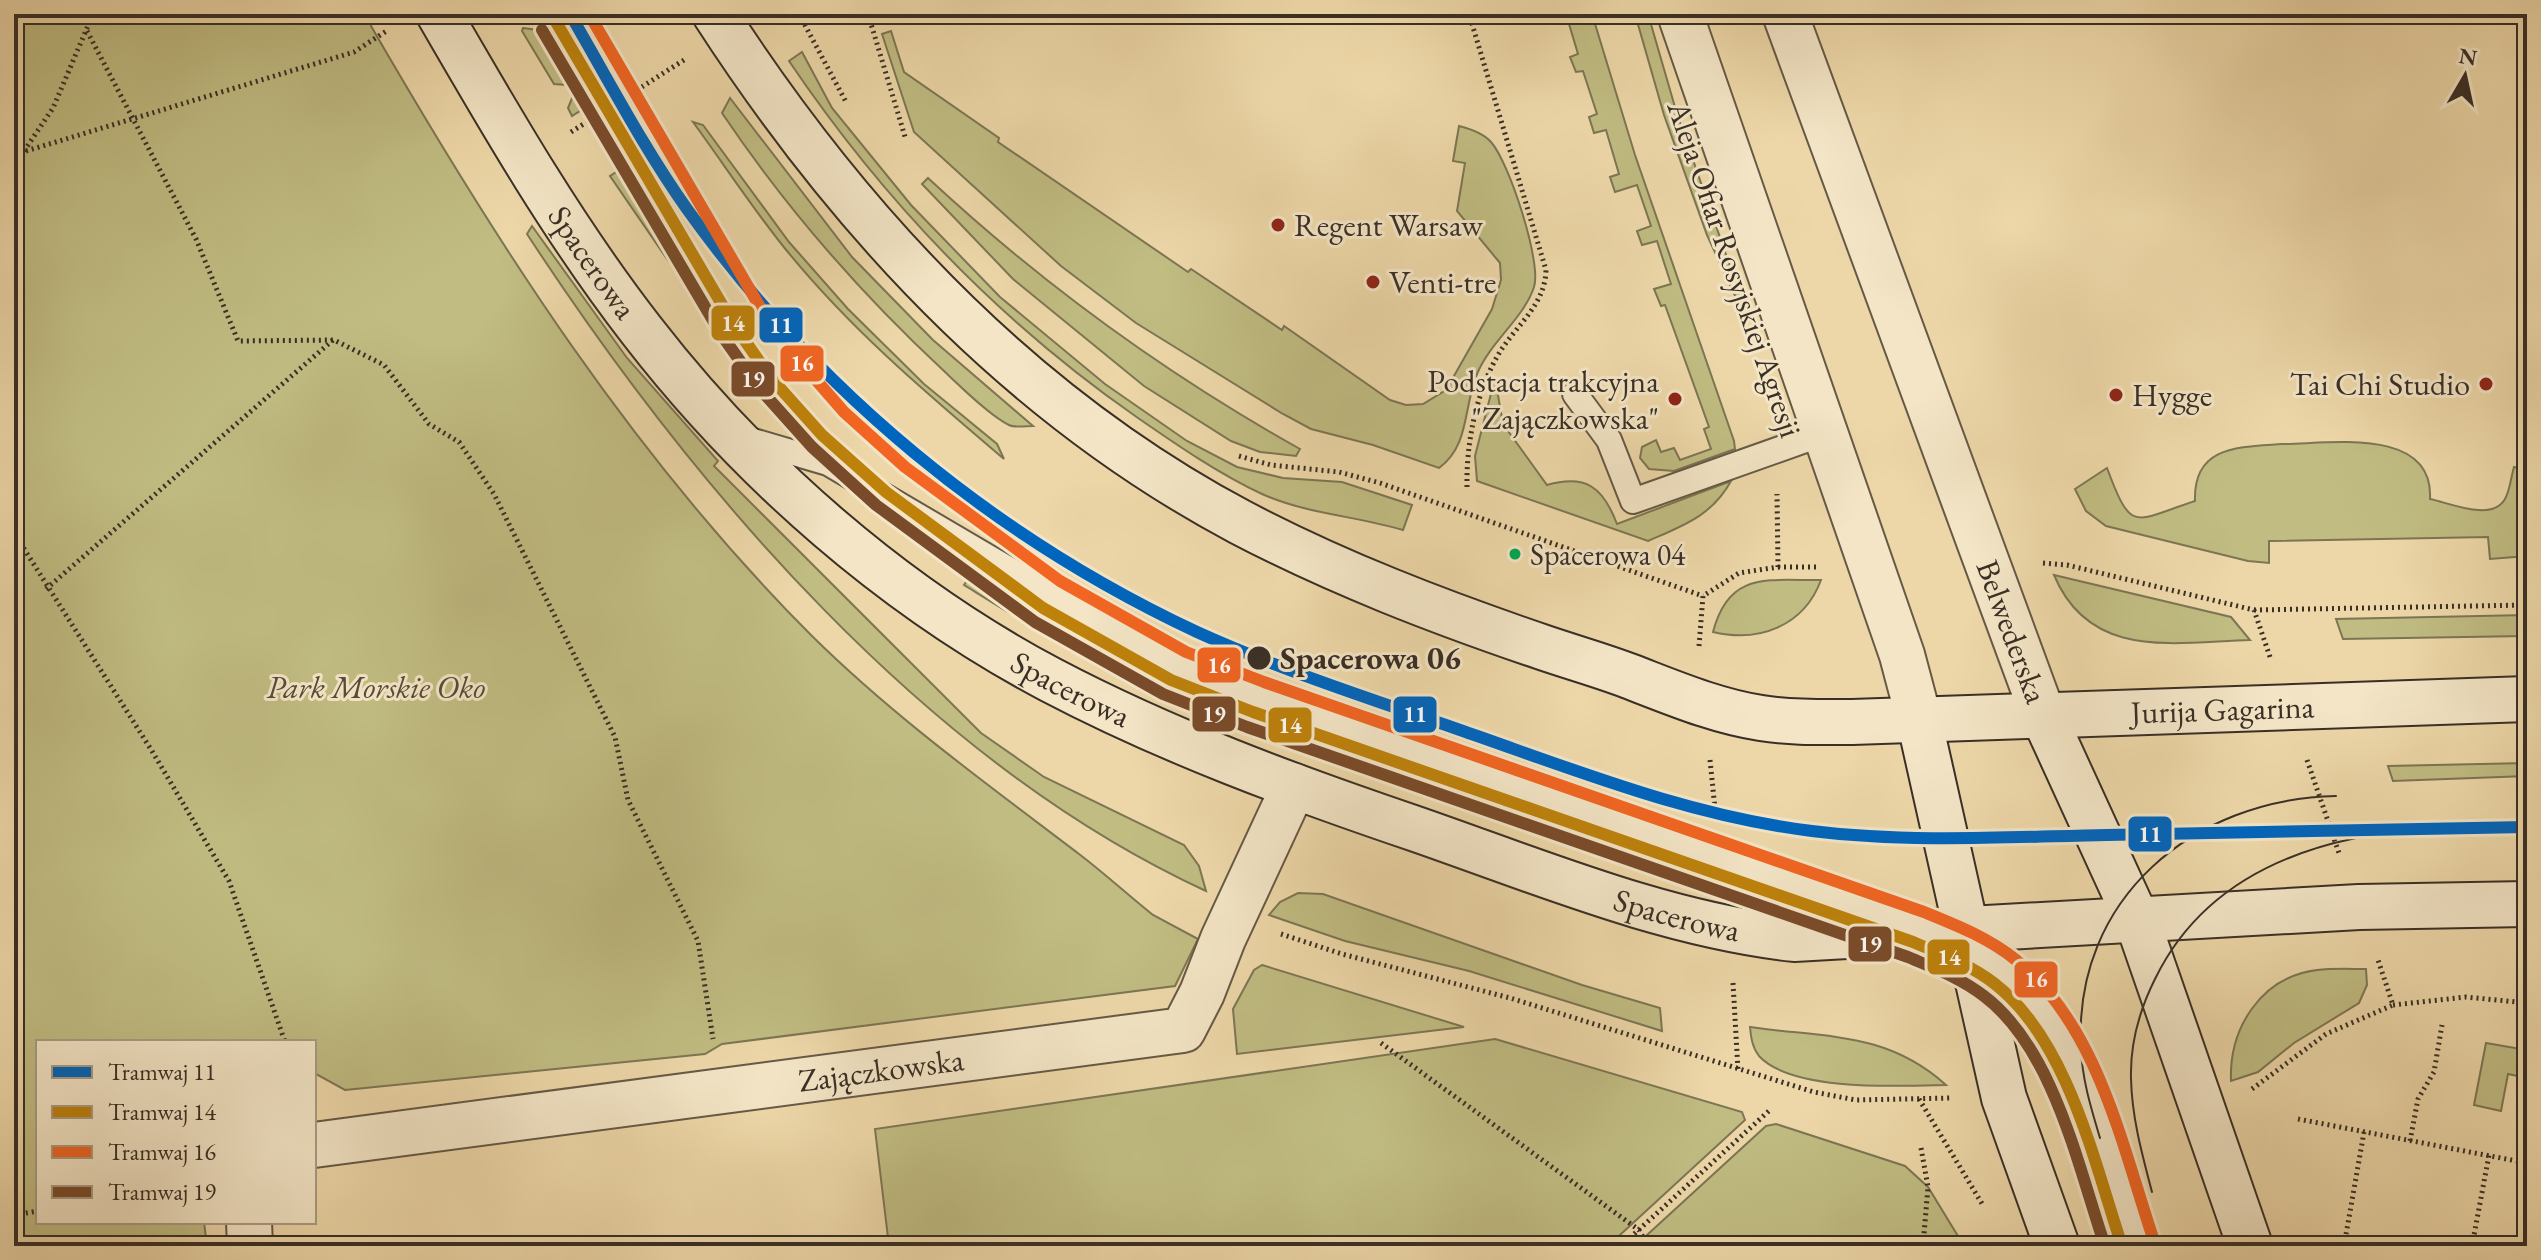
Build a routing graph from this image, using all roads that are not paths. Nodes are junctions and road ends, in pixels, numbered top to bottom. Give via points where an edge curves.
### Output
1 (439, 14) edge
2 (715, 14) edge
3 (1680, 14) edge
4 (1785, 14) edge
5 (1575, 394) dead end
6 (1825, 433) junction
7 (731, 434) junction
8 (2527, 699) edge
9 (2043, 715) junction
10 (1919, 719) junction
11 (1294, 786) junction
12 (2527, 904) edge
13 (2137, 920) junction
14 (1956, 937) junction
15 (316, 1145) edge
16 (249, 1224) edge
17 (250, 1246) edge
18 (2057, 1246) edge
19 (2139, 1246) edge
20 (2250, 1246) edge

1 - 7 main road, Spacerowa via 593,265 653,345
2 - 10 main road via 819,161 910,269 1055,399 1193,495 1310,557 1401,596 1730,711 1820,722
3 - 6 main road
4 - 9 main road, Belwederska
5 - 6 lane via 1609,440 1633,501
6 - 10 main road
7 - 11 main road, Spacerowa via 844,539 998,649 1116,712
7 - 14 lane via 828,463 1112,630 1220,683
8 - 9 main road, Jurija Gagarina
9 - 10 main road, Jurija Gagarina
9 - 13 main road, Belwederska
10 - 14 main road
11 - 14 main road, Spacerowa via 1622,901 1728,929 1794,939
11 - 15 main road, Zajączkowska via 1183,1030
12 - 13 main road
13 - 14 main road
13 - 20 main road, Belwederska
14 - 18 main road via 2004,1098
14 - 19 lane via 2014,979 2062,1040
16 - 17 main road

